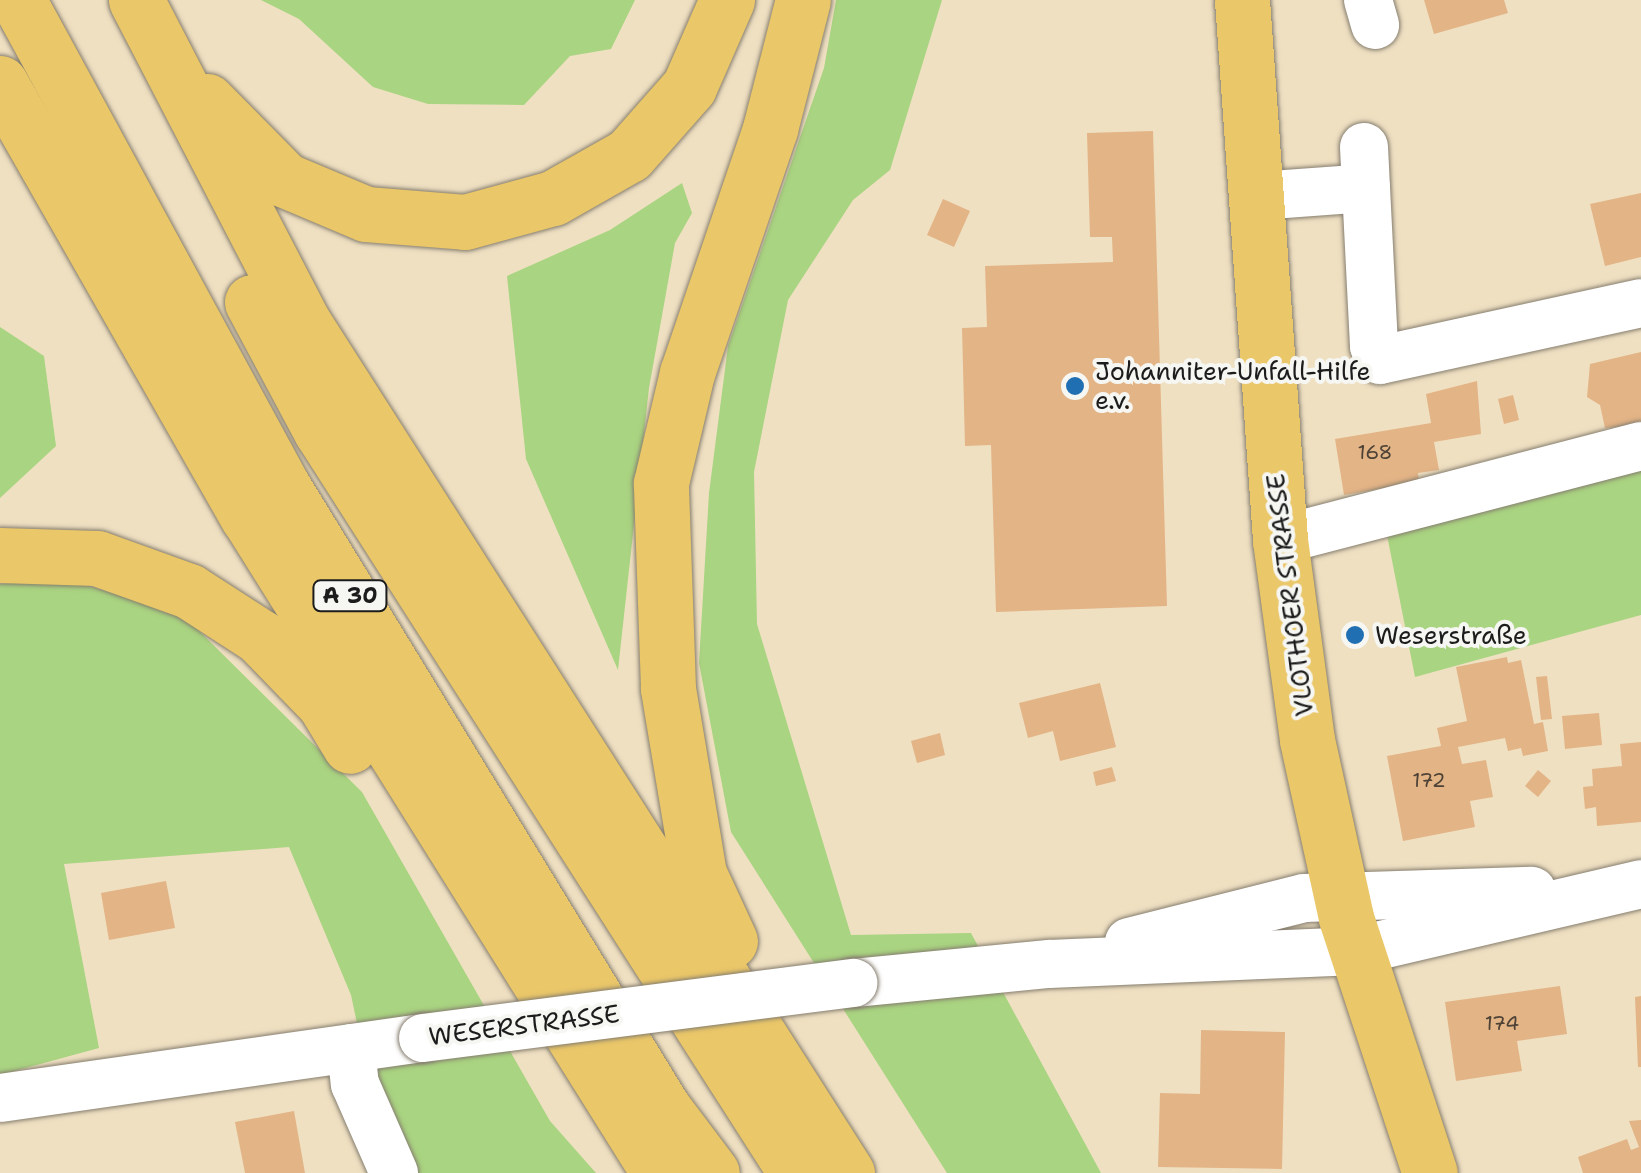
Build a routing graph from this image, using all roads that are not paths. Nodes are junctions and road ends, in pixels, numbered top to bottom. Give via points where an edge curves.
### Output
1 (18, 0) edge
2 (99, 0) edge
3 (726, 0) edge
4 (803, 0) edge
5 (1242, 0) edge
6 (143, 16) edge
7 (0, 84) edge
8 (1258, 196) junction
9 (1641, 303) edge
10 (1641, 446) edge
11 (1280, 540) junction
12 (0, 555) edge
13 (1641, 884) edge
14 (1594, 891) junction
15 (1342, 893) junction
16 (1356, 951) junction
17 (1049, 964) junction
18 (351, 1048) junction
19 (0, 1098) edge
20 (611, 1100) junction
21 (822, 1162) edge
22 (394, 1173) edge
23 (659, 1173) edge
24 (712, 1173) edge
25 (1430, 1173) edge

1 - 24 main road, A 30 via 283,486 663,1108
2 - 21 main road, A 30 via 321,431
3 - 6 main road via 688,87 628,155 553,198 465,222 366,214 284,180 219,117
4 - 21 main road via 770,129 682,391 661,483 661,598 668,688 699,874
5 - 8 main road, VLOTHOER STRASSE
6 - 21 main road via 303,322
7 - 20 main road via 248,517
8 - 9 street via 1365,168 1380,360
8 - 11 main road, VLOTHOER STRASSE
10 - 11 street
11 - 15 main road, VLOTHOER STRASSE via 1307,740
12 - 20 main road via 97,558 189,590 260,637 324,703 479,960
13 - 14 street, WESERSTRASSE
14 - 15 street, WESERSTRASSE
14 - 16 street, WESERSTRASSE
15 - 16 main road, VLOTHOER STRASSE
15 - 17 street, WESERSTRASSE via 1223,914
16 - 17 street, WESERSTRASSE
16 - 25 main road, VLOTHOER STRASSE
17 - 18 street, WESERSTRASSE, bridge
18 - 19 street, WESERSTRASSE
18 - 22 street via 355,1084
20 - 23 main road

